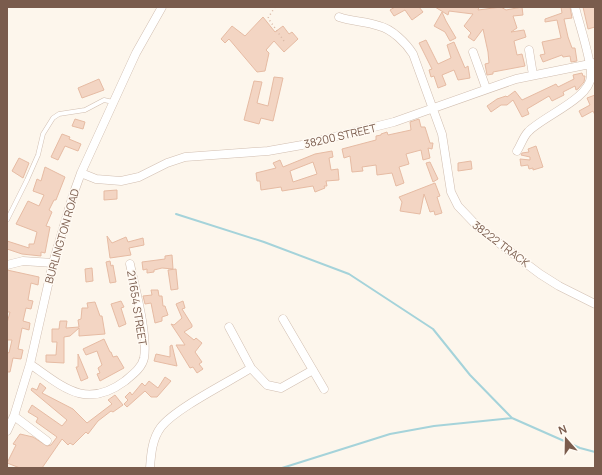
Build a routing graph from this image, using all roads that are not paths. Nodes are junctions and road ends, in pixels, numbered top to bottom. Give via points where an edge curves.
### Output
1 (162, 7) edge
2 (575, 7) edge
3 (339, 17) dead end
4 (529, 50) dead end
5 (472, 52) dead end
6 (592, 64) edge
7 (533, 75) junction
8 (486, 88) junction
9 (114, 103) junction
10 (432, 108) junction
11 (517, 151) dead end
12 (81, 173) junction
13 (7, 220) edge
14 (53, 263) junction
15 (130, 264) dead end
16 (7, 265) edge
17 (595, 304) edge
18 (283, 319) dead end
19 (229, 327) dead end
20 (30, 364) junction
21 (251, 368) junction
22 (313, 370) junction
23 (324, 389) dead end
24 (14, 416) junction
25 (7, 431) edge
26 (47, 441) dead end
27 (150, 468) edge

1 - 9 street, BURLINGTON ROAD via 136,52
2 - 6 street
3 - 10 street, 38222 TRACK via 381,26 409,47
4 - 7 street
5 - 8 street
6 - 7 street, 38200 STREET
6 - 11 street via 590,82 582,94 526,133
7 - 8 street, 38200 STREET
8 - 10 street, 38200 STREET
9 - 12 street, BURLINGTON ROAD
9 - 13 lane via 104,100 85,110 59,114 53,118 43,134 38,155
10 - 12 street, 38200 STREET via 375,128 302,145 268,151 185,157 130,179 96,179
10 - 17 street, 38222 TRACK via 442,134 451,192 462,212 540,274
12 - 14 street, BURLINGTON ROAD
14 - 16 street via 23,261
14 - 20 street, BURLINGTON ROAD
15 - 20 street, 211654 STREET via 144,344 142,363 133,374 108,390 88,396 73,391
18 - 22 street
19 - 21 street
20 - 24 street, BURLINGTON ROAD
21 - 22 street via 267,385 281,388
21 - 27 street via 176,414 161,427 154,439
22 - 23 street
24 - 25 street, BURLINGTON ROAD
24 - 26 street

